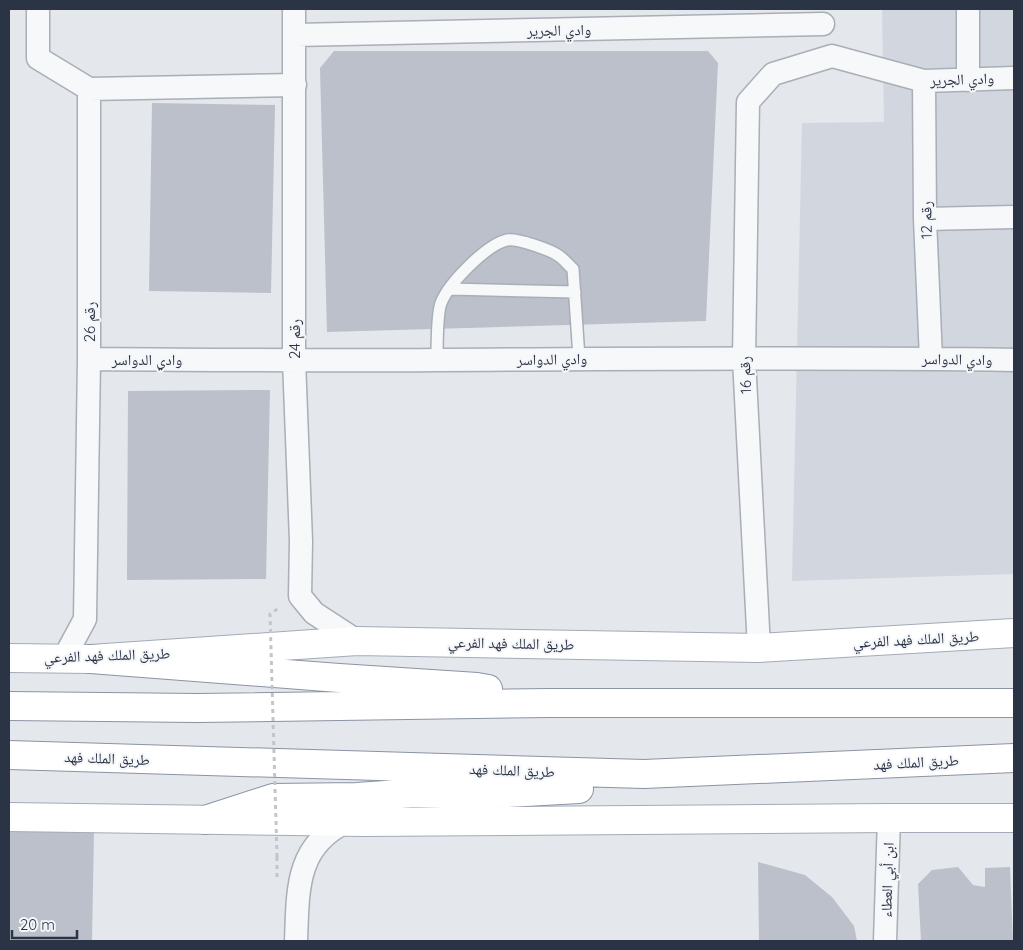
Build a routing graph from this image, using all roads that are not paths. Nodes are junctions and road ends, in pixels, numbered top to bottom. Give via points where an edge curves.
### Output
1 (38, 9) edge
2 (294, 9) edge
3 (968, 9) edge
4 (824, 17) edge
5 (295, 35) junction
6 (832, 56) junction
7 (1014, 78) edge
8 (968, 80) junction
9 (924, 82) junction
10 (295, 85) junction
11 (90, 89) junction
12 (1014, 217) edge
13 (925, 219) junction
14 (450, 289) junction
15 (575, 292) junction
16 (579, 358) junction
17 (89, 359) junction
18 (744, 359) junction
19 (932, 359) junction
20 (294, 360) junction
21 (436, 360) junction
22 (1014, 360) edge
23 (1014, 633) edge
24 (357, 640) junction
25 (759, 648) junction
26 (9, 658) edge
27 (64, 658) junction
28 (91, 659) junction
29 (551, 703) junction
30 (1014, 703) edge
31 (9, 706) edge
32 (9, 756) edge
33 (1014, 758) edge
34 (644, 774) junction
35 (9, 817) edge
36 (889, 818) junction
37 (1014, 818) edge
38 (205, 820) junction
39 (346, 822) junction
40 (296, 941) edge
41 (885, 941) edge

1 - 11 street via 38,58
2 - 5 street, رقم 24
3 - 8 street
4 - 5 street, وادي الجرير
4 - 6 street
5 - 10 street, رقم 24
6 - 9 street, وادي الجرير
6 - 18 street, رقم 16 via 773,74 748,102
7 - 8 street, وادي الجرير
8 - 9 street, وادي الجرير
9 - 13 street, رقم 12
10 - 11 street
10 - 20 street, رقم 24
11 - 17 street, رقم 26
12 - 13 street
13 - 19 street, رقم 12
14 - 15 lane
14 - 15 lane via 466,268 508,240 535,245 558,255 573,269
14 - 21 lane via 441,303
15 - 16 lane
16 - 18 street, وادي الدواسر
16 - 21 street, وادي الدواسر
17 - 20 street, وادي الدواسر
17 - 27 street, رقم 26 via 85,618
18 - 19 street, وادي الدواسر
18 - 25 street, رقم 16
19 - 22 street, وادي الدواسر
20 - 21 street, وادي الدواسر
20 - 24 street, رقم 24 via 300,596 314,613
23 - 25 main road, طريق الملك فهد الفرعي
24 - 25 main road, طريق الملك فهد الفرعي
24 - 28 main road, طريق الملك فهد الفرعي
26 - 27 main road, طريق الملك فهد الفرعي
27 - 28 main road, طريق الملك فهد الفرعي
28 - 29 main road via 478,687
29 - 30 main road
29 - 31 main road via 197,708
32 - 34 main road, طريق الملك فهد
33 - 34 main road, طريق الملك فهد
34 - 38 main road via 577,790 273,798
35 - 38 main road
36 - 37 main road
36 - 39 main road
36 - 41 street, ابن أبي العطاء
38 - 39 main road
39 - 40 street via 323,835 308,856 302,873

